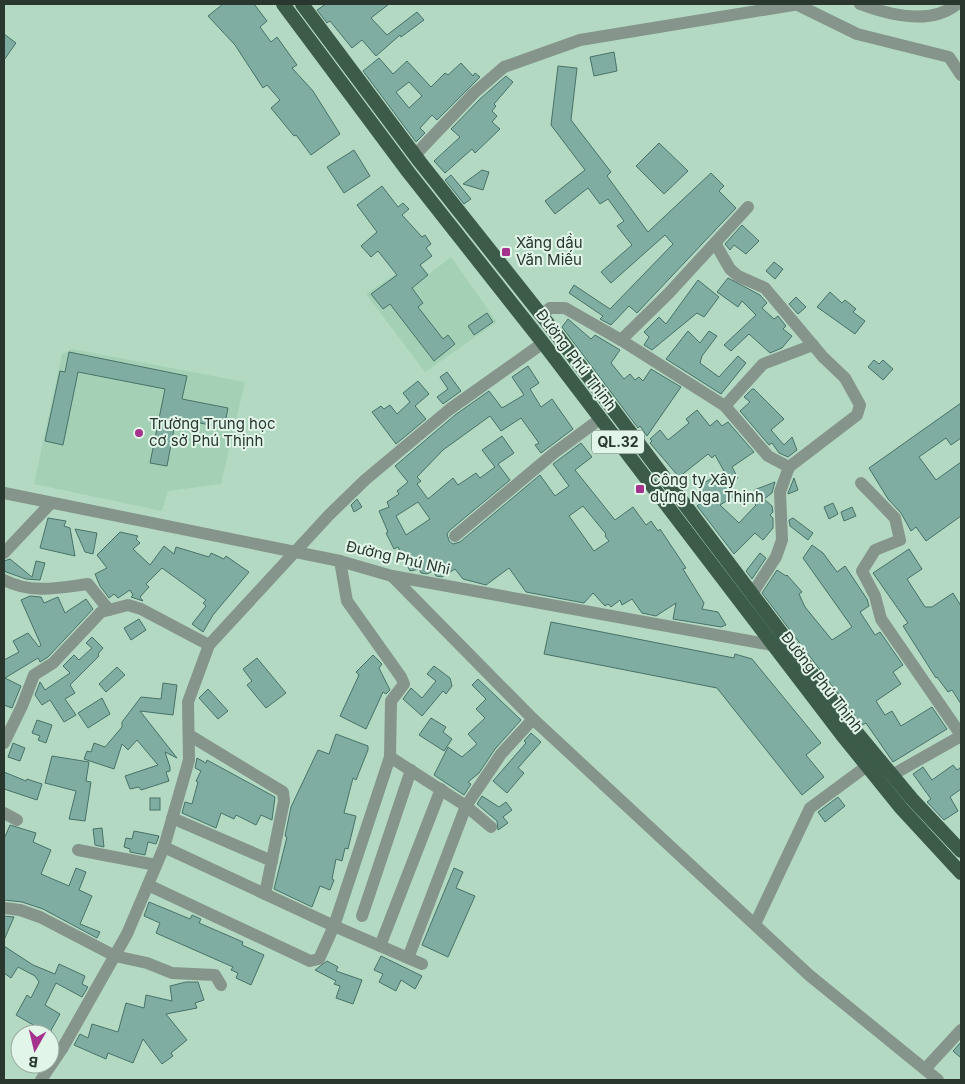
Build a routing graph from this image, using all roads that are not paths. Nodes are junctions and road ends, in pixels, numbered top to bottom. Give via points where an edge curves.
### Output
1 (283, 4) edge
2 (302, 4) edge
3 (798, 4) edge
4 (860, 4) edge
5 (957, 4) edge
6 (961, 75) edge
7 (415, 155) junction
8 (748, 207) dead end
9 (715, 243) junction
10 (542, 315) junction
11 (621, 340) junction
12 (543, 343) junction
13 (813, 345) junction
14 (724, 406) junction
15 (600, 419) junction
16 (789, 467) junction
17 (861, 483) dead end
18 (4, 493) edge
19 (51, 503) junction
20 (455, 536) dead end
21 (4, 553) edge
22 (295, 554) junction
23 (340, 561) junction
24 (392, 576) junction
25 (4, 580) edge
26 (752, 594) junction
27 (109, 610) junction
28 (784, 636) junction
29 (209, 645) junction
30 (772, 645) junction
31 (533, 719) junction
32 (189, 735) junction
33 (961, 736) edge
34 (4, 743) edge
35 (390, 757) junction
36 (867, 766) junction
37 (411, 770) junction
38 (892, 776) junction
39 (441, 789) junction
40 (466, 806) junction
41 (4, 813) edge
42 (172, 818) junction
43 (17, 820) dead end
44 (491, 827) dead end
45 (164, 847) junction
46 (78, 850) dead end
47 (961, 852) edge
48 (272, 861) junction
49 (156, 865) junction
50 (961, 873) edge
51 (148, 885) junction
52 (264, 894) junction
53 (4, 908) edge
54 (362, 916) dead end
55 (754, 924) junction
56 (334, 926) junction
57 (380, 946) junction
58 (115, 956) junction
59 (408, 958) junction
60 (422, 964) dead end
61 (222, 985) dead end
62 (961, 1030) edge
63 (925, 1069) junction
64 (41, 1080) edge
65 (938, 1080) edge

1 - 12 highway, Đường Phú Thịnh / QL.32 via 409,173
2 - 7 highway, Đường Phú Thịnh / QL.32
3 - 6 street via 857,34 948,57
3 - 7 street via 580,40 504,67 474,93
4 - 5 street via 905,16 932,15
7 - 10 highway, Đường Phú Thịnh / QL.32
8 - 9 street
9 - 11 street
9 - 13 street via 730,269 765,288
10 - 11 street via 550,308 565,308
10 - 26 highway, Đường Phú Thịnh / QL.32
11 - 14 street
12 - 15 highway, Đường Phú Thịnh / QL.32
12 - 22 street via 450,409 365,480
13 - 14 street via 763,364
13 - 16 street via 844,378 860,407 857,415
14 - 16 street via 768,456
15 - 20 street
15 - 30 highway, Đường Phú Thịnh / QL.32
16 - 26 street via 780,492 782,540 776,557
17 - 33 street via 895,518 900,540 875,550 862,571 875,596 881,619
18 - 19 street, Đường Phú Nhi
19 - 21 street
19 - 22 street, Đường Phú Nhi
22 - 23 street, Đường Phú Nhi
22 - 29 street
23 - 24 street, Đường Phú Nhi
23 - 35 street via 347,600 404,684 391,701
24 - 30 street, Đường Phú Nhi
24 - 31 street
25 - 27 street via 34,590 88,584
26 - 28 highway, Đường Phú Thịnh / QL.32
27 - 29 street via 128,605 142,609
27 - 34 street via 101,612 54,663 34,675
28 - 30 street
28 - 38 highway, Đường Phú Thịnh / QL.32
29 - 32 street via 188,702
30 - 36 highway, Đường Phú Thịnh / QL.32
31 - 40 street via 501,754
31 - 55 street
32 - 42 street via 189,760
32 - 48 street via 283,792
33 - 38 street
35 - 37 street
35 - 56 street
36 - 50 highway, Đường Phú Thịnh / QL.32
36 - 55 street via 810,808
37 - 39 street
37 - 54 street
38 - 47 highway, Đường Phú Thịnh / QL.32
39 - 40 street
39 - 57 street
40 - 44 street
40 - 59 street
41 - 43 street
42 - 45 street
42 - 48 street
45 - 49 street
45 - 52 street
46 - 49 street
48 - 52 street
49 - 51 street
51 - 56 street via 310,961 319,959
51 - 58 street
52 - 56 street
53 - 58 street via 40,918
55 - 63 street via 809,975
56 - 57 street
57 - 59 street
58 - 61 street via 172,973 214,975
58 - 64 street
59 - 60 street
62 - 63 street
63 - 65 street

